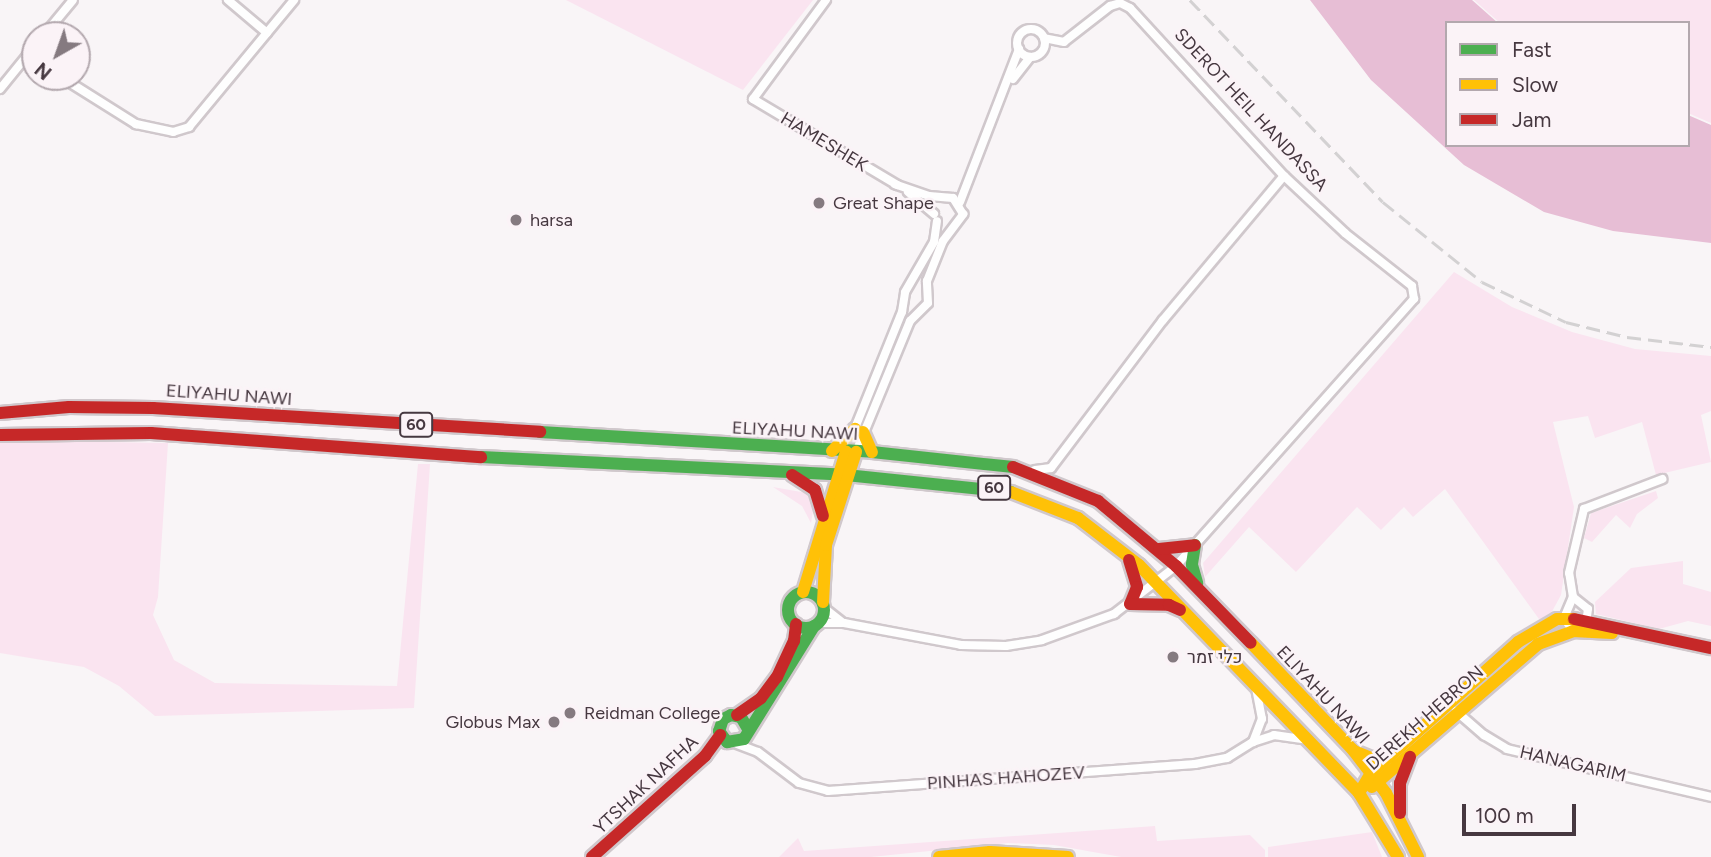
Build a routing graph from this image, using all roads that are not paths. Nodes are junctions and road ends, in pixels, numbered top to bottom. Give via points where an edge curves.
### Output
1 (73, 0) edge
2 (228, 0) edge
3 (294, 0) edge
4 (826, 0) edge
5 (56, 21) edge
6 (267, 33) junction
7 (1044, 38) junction
8 (1019, 49) junction
9 (1030, 57) junction
10 (21, 68) edge
11 (0, 89) edge
12 (1005, 89) junction
13 (83, 91) edge
14 (970, 170) junction
15 (1284, 176) junction
16 (895, 184) junction
17 (946, 197) junction
18 (960, 202) junction
19 (936, 217) junction
20 (953, 225) junction
21 (911, 286) junction
22 (927, 290) junction
23 (905, 302) junction
24 (918, 310) junction
25 (0, 413) edge
26 (859, 430) junction
27 (0, 435) edge
28 (832, 451) junction
29 (851, 452) junction
30 (872, 453) junction
31 (1029, 470) junction
32 (784, 472) junction
33 (841, 475) junction
34 (1662, 479) dead end
35 (823, 516) junction
36 (1195, 545) junction
37 (1159, 549) junction
38 (1125, 552) junction
39 (1176, 566) junction
40 (1157, 584) junction
41 (803, 592) junction
42 (1203, 593) junction
43 (1573, 597) junction
44 (1130, 604) junction
45 (824, 605) junction
46 (1184, 612) junction
47 (1564, 618) junction
48 (1589, 619) junction
49 (844, 623) junction
50 (796, 624) junction
51 (816, 625) junction
52 (1576, 630) junction
53 (1711, 648) edge
54 (1711, 657) edge
55 (1254, 684) junction
56 (1450, 703) junction
57 (1459, 713) junction
58 (737, 715) junction
59 (748, 731) junction
60 (720, 735) junction
61 (1253, 742) junction
62 (1313, 743) junction
63 (734, 744) junction
64 (1353, 750) junction
65 (764, 757) junction
66 (1390, 757) junction
67 (1410, 757) junction
68 (1375, 778) junction
69 (1359, 793) junction
70 (1711, 797) edge
71 (1401, 821) junction
72 (592, 857) edge
73 (603, 857) edge
74 (939, 857) edge
75 (1068, 857) edge
76 (1398, 857) edge
77 (1418, 857) edge

1 - 5 street
2 - 6 street
3 - 6 street
4 - 16 street, HAMESHEK via 753,99
6 - 13 street via 194,124 173,132 136,124
7 - 8 street via 1027,29 1017,38
7 - 9 street via 1041,52
7 - 15 street, SDEROT HEIL HANDASSA via 1064,42 1110,6 1127,5
8 - 9 street
8 - 12 street
9 - 12 street
10 - 11 street
12 - 14 street
14 - 17 street
14 - 18 street
15 - 31 street via 1163,320 1051,468
15 - 36 street, SDEROT HEIL HANDASSA via 1412,286 1415,296
16 - 17 street, HAMESHEK
16 - 19 street, HAMESHEK
17 - 18 street, HAMESHEK
17 - 19 street
18 - 20 street via 963,214
19 - 20 street
19 - 21 street via 933,242
20 - 22 street via 929,274
21 - 22 street
21 - 23 street
22 - 24 street via 928,303
23 - 24 street
23 - 26 street
24 - 26 street
25 - 28 main road, ELIYAHU NAWI / 60 via 69,407 153,408
26 - 28 main road
26 - 29 street
26 - 30 main road
27 - 32 main road, 60 via 115,432 557,463
28 - 29 main road, ELIYAHU NAWI / 60
29 - 30 main road, ELIYAHU NAWI / 60
29 - 33 main road
30 - 31 main road, ELIYAHU NAWI / 60 via 985,461
31 - 37 main road, ELIYAHU NAWI / 60 via 1098,501
32 - 33 main road, 60
32 - 35 main road via 815,490
33 - 35 main road
33 - 38 main road, 60 via 1023,493 1062,508
33 - 45 main road via 826,545
34 - 43 street via 1584,509 1569,573
35 - 41 main road via 812,573
36 - 37 main road
36 - 39 street
36 - 42 main road via 1192,575
37 - 39 main road, ELIYAHU NAWI / 60
38 - 40 main road, 60
38 - 44 main road via 1137,576
39 - 40 street
39 - 42 main road, ELIYAHU NAWI / 60
40 - 44 street
40 - 46 main road, 60
41 - 45 main road via 814,593
41 - 50 main road via 789,605
42 - 64 main road, ELIYAHU NAWI / 60
43 - 47 street
43 - 48 street via 1584,603
44 - 46 main road via 1169,605
44 - 49 street via 1073,630 1006,646 907,637
45 - 49 street
45 - 51 main road
46 - 55 main road, 60
47 - 48 main road, DEREKH HEBRON
47 - 52 street
47 - 56 main road, DEREKH HEBRON via 1524,638
48 - 52 street
48 - 53 main road, DEREKH HEBRON
49 - 51 street
50 - 51 main road
50 - 58 main road via 794,641 777,677 761,698
51 - 59 main road
52 - 54 main road, DEREKH HEBRON via 1599,630
52 - 57 main road, DEREKH HEBRON via 1538,644
55 - 61 street via 1262,719
55 - 62 main road, 60
56 - 57 street, HANAGARIM
56 - 66 main road, DEREKH HEBRON
57 - 67 main road, DEREKH HEBRON
57 - 70 street, HANAGARIM via 1507,749
58 - 59 main road
58 - 60 main road, YTSHAK NAFHA via 723,719
59 - 63 main road, YTSHAK NAFHA
59 - 65 street, PINHAS HAHOZEV
60 - 63 main road
60 - 72 main road, YTSHAK NAFHA via 705,756
61 - 62 street, PINHAS HAHOZEV via 1279,735
61 - 65 street, PINHAS HAHOZEV via 1227,758 1195,764 828,791 799,783
62 - 69 main road, 60
63 - 65 street, PINHAS HAHOZEV
63 - 73 main road, YTSHAK NAFHA
64 - 66 main road via 1374,759
64 - 68 main road, ELIYAHU NAWI / 60
66 - 68 main road, DEREKH HEBRON
67 - 68 main road, DEREKH HEBRON
67 - 71 main road via 1400,783
68 - 69 main road, DEREKH HEBRON
68 - 71 main road, ELIYAHU NAWI / 60
69 - 76 main road, 60
71 - 77 main road, ELIYAHU NAWI / 60
74 - 75 main road via 990,852

